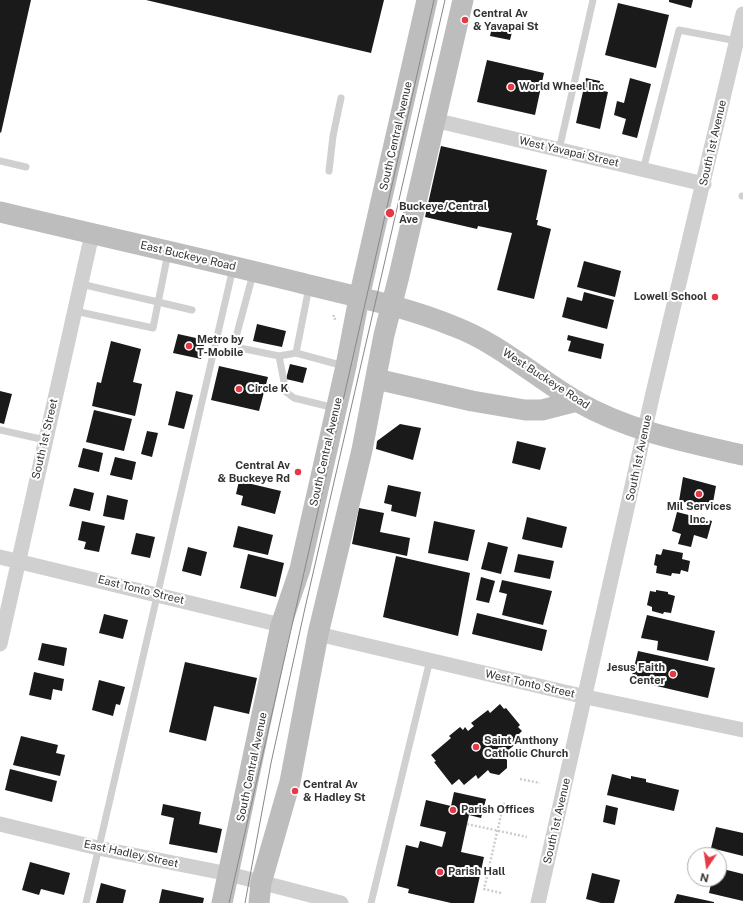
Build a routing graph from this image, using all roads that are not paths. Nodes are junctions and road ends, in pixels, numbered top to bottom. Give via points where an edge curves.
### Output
1 (427, 0) edge
2 (463, 0) edge
3 (592, 0) edge
4 (743, 14) edge
5 (737, 42) junction
6 (341, 98) dead end
7 (434, 120) junction
8 (559, 150) junction
9 (0, 161) edge
10 (26, 167) dead end
11 (643, 170) junction
12 (329, 171) dead end
13 (704, 184) junction
14 (0, 212) edge
15 (92, 234) junction
16 (169, 251) junction
17 (233, 266) junction
18 (253, 271) junction
19 (81, 284) junction
20 (310, 285) junction
21 (375, 301) junction
22 (158, 302) junction
23 (75, 310) junction
24 (192, 310) dead end
25 (296, 353) junction
26 (279, 356) junction
27 (346, 366) junction
28 (376, 379) junction
29 (577, 401) junction
30 (337, 408) junction
31 (0, 430) edge
32 (645, 431) junction
33 (45, 440) junction
34 (743, 455) edge
35 (0, 557) edge
36 (19, 561) junction
37 (157, 594) junction
38 (281, 625) junction
39 (318, 634) junction
40 (0, 644) edge
41 (430, 660) junction
42 (586, 697) junction
43 (743, 730) edge
44 (0, 824) edge
45 (98, 848) junction
46 (229, 874) junction
47 (260, 893) edge
48 (86, 903) edge
49 (222, 903) edge
50 (230, 903) edge
51 (341, 903) edge
52 (371, 903) edge
53 (538, 903) edge

1 - 21 main road, South Central Avenue
2 - 7 main road, South Central Avenue
3 - 8 lane
4 - 5 street, South 1st Avenue
5 - 11 lane via 679,30
5 - 13 street, South 1st Avenue
6 - 12 lane
7 - 8 street, West Yavapai Street
7 - 21 main road, South Central Avenue via 399,276
8 - 11 street, West Yavapai Street
9 - 10 lane
11 - 13 street, West Yavapai Street
13 - 32 street, South 1st Avenue
14 - 15 main road, East Buckeye Road
15 - 16 main road, East Buckeye Road
15 - 19 street, South 1st Street
16 - 17 main road, East Buckeye Road
16 - 22 lane
17 - 18 main road, East Buckeye Road
17 - 37 lane
18 - 20 main road, East Buckeye Road
18 - 26 lane via 236,337 237,343 240,348
19 - 22 lane
19 - 23 street, South 1st Street
20 - 21 main road, East Buckeye Road
20 - 25 lane
21 - 27 main road, South Central Avenue
21 - 28 main road, South Central Avenue
21 - 29 main road, West Buckeye Road via 433,318 478,337 513,357
22 - 23 lane via 152,328
22 - 24 lane
23 - 33 street, South 1st Street
25 - 26 lane
25 - 27 lane
26 - 30 lane via 286,392 294,398
27 - 30 main road, South Central Avenue
28 - 29 main road via 525,410 542,410
28 - 39 main road, South Central Avenue via 362,450
29 - 32 main road, West Buckeye Road via 605,416
30 - 38 main road, South Central Avenue via 300,569
31 - 33 lane
32 - 34 main road, West Buckeye Road
32 - 42 street, South 1st Avenue
33 - 36 street, South 1st Street
35 - 36 street, East Tonto Street
36 - 37 street, East Tonto Street
36 - 40 street, South 1st Street
37 - 38 street, East Tonto Street
37 - 45 lane
38 - 46 main road, South Central Avenue
39 - 41 street, West Tonto Street
39 - 47 main road, South Central Avenue via 290,782
41 - 42 street, West Tonto Street
41 - 52 lane
42 - 43 street, West Tonto Street
42 - 53 street, South 1st Avenue
44 - 45 street, East Hadley Street
45 - 46 street, East Hadley Street
45 - 48 lane
46 - 47 street, East Hadley Street
46 - 49 main road, South Central Avenue
46 - 50 main road via 233,887
47 - 51 street, East Hadley Street

